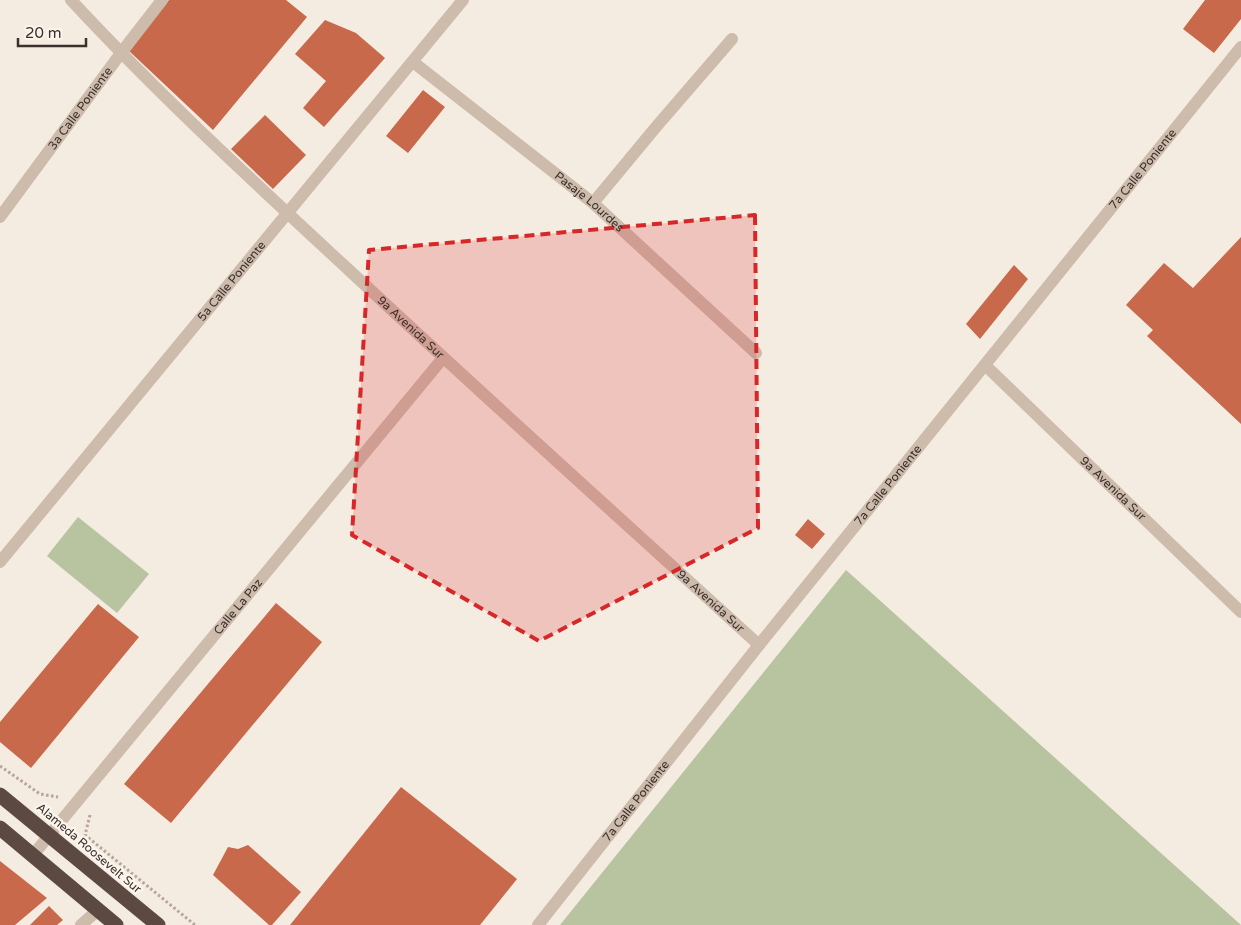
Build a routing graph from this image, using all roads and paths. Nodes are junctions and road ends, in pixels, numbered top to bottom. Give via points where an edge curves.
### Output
1 (72, 0) edge
2 (162, 0) edge
3 (463, 0) edge
4 (732, 39) dead end
5 (1241, 47) edge
6 (121, 53) junction
7 (413, 62) junction
8 (593, 203) junction
9 (1, 213) edge
10 (288, 214) junction
11 (756, 354) dead end
12 (443, 358) junction
13 (985, 365) junction
14 (0, 562) edge
15 (1241, 612) edge
16 (760, 645) junction
17 (0, 766) edge
18 (0, 795) edge
19 (80, 798) junction
20 (0, 828) edge
21 (49, 835) junction
22 (32, 855) junction
23 (98, 910) junction
24 (81, 925) edge
25 (116, 925) edge
26 (158, 925) edge
27 (194, 925) edge
28 (538, 925) edge

1 - 6 street, 9a Avenida Sur
2 - 6 street, 3a Calle Poniente
3 - 7 street, 5a Calle Poniente
4 - 8 street
5 - 13 street, 7a Calle Poniente
6 - 9 street, 3a Calle Poniente
6 - 10 street, 9a Avenida Sur
7 - 8 street, Pasaje Lourdes
7 - 10 street, 5a Calle Poniente
8 - 11 street, Pasaje Lourdes
10 - 12 street, 9a Avenida Sur
10 - 14 street, 5a Calle Poniente
12 - 16 street, 9a Avenida Sur
12 - 19 street, Calle La Paz
13 - 15 street, 9a Avenida Sur
13 - 16 street, 7a Calle Poniente
16 - 28 street, 7a Calle Poniente
17 - 19 path via 40,794 62,798 70,790
18 - 21 highway, Alameda Roosevelt Sur
19 - 21 street, Calle La Paz
19 - 27 path via 91,808 86,835
20 - 22 highway
21 - 22 street, Calle La Paz
21 - 26 highway, Alameda Roosevelt Sur
22 - 23 highway
23 - 24 street
23 - 25 highway

